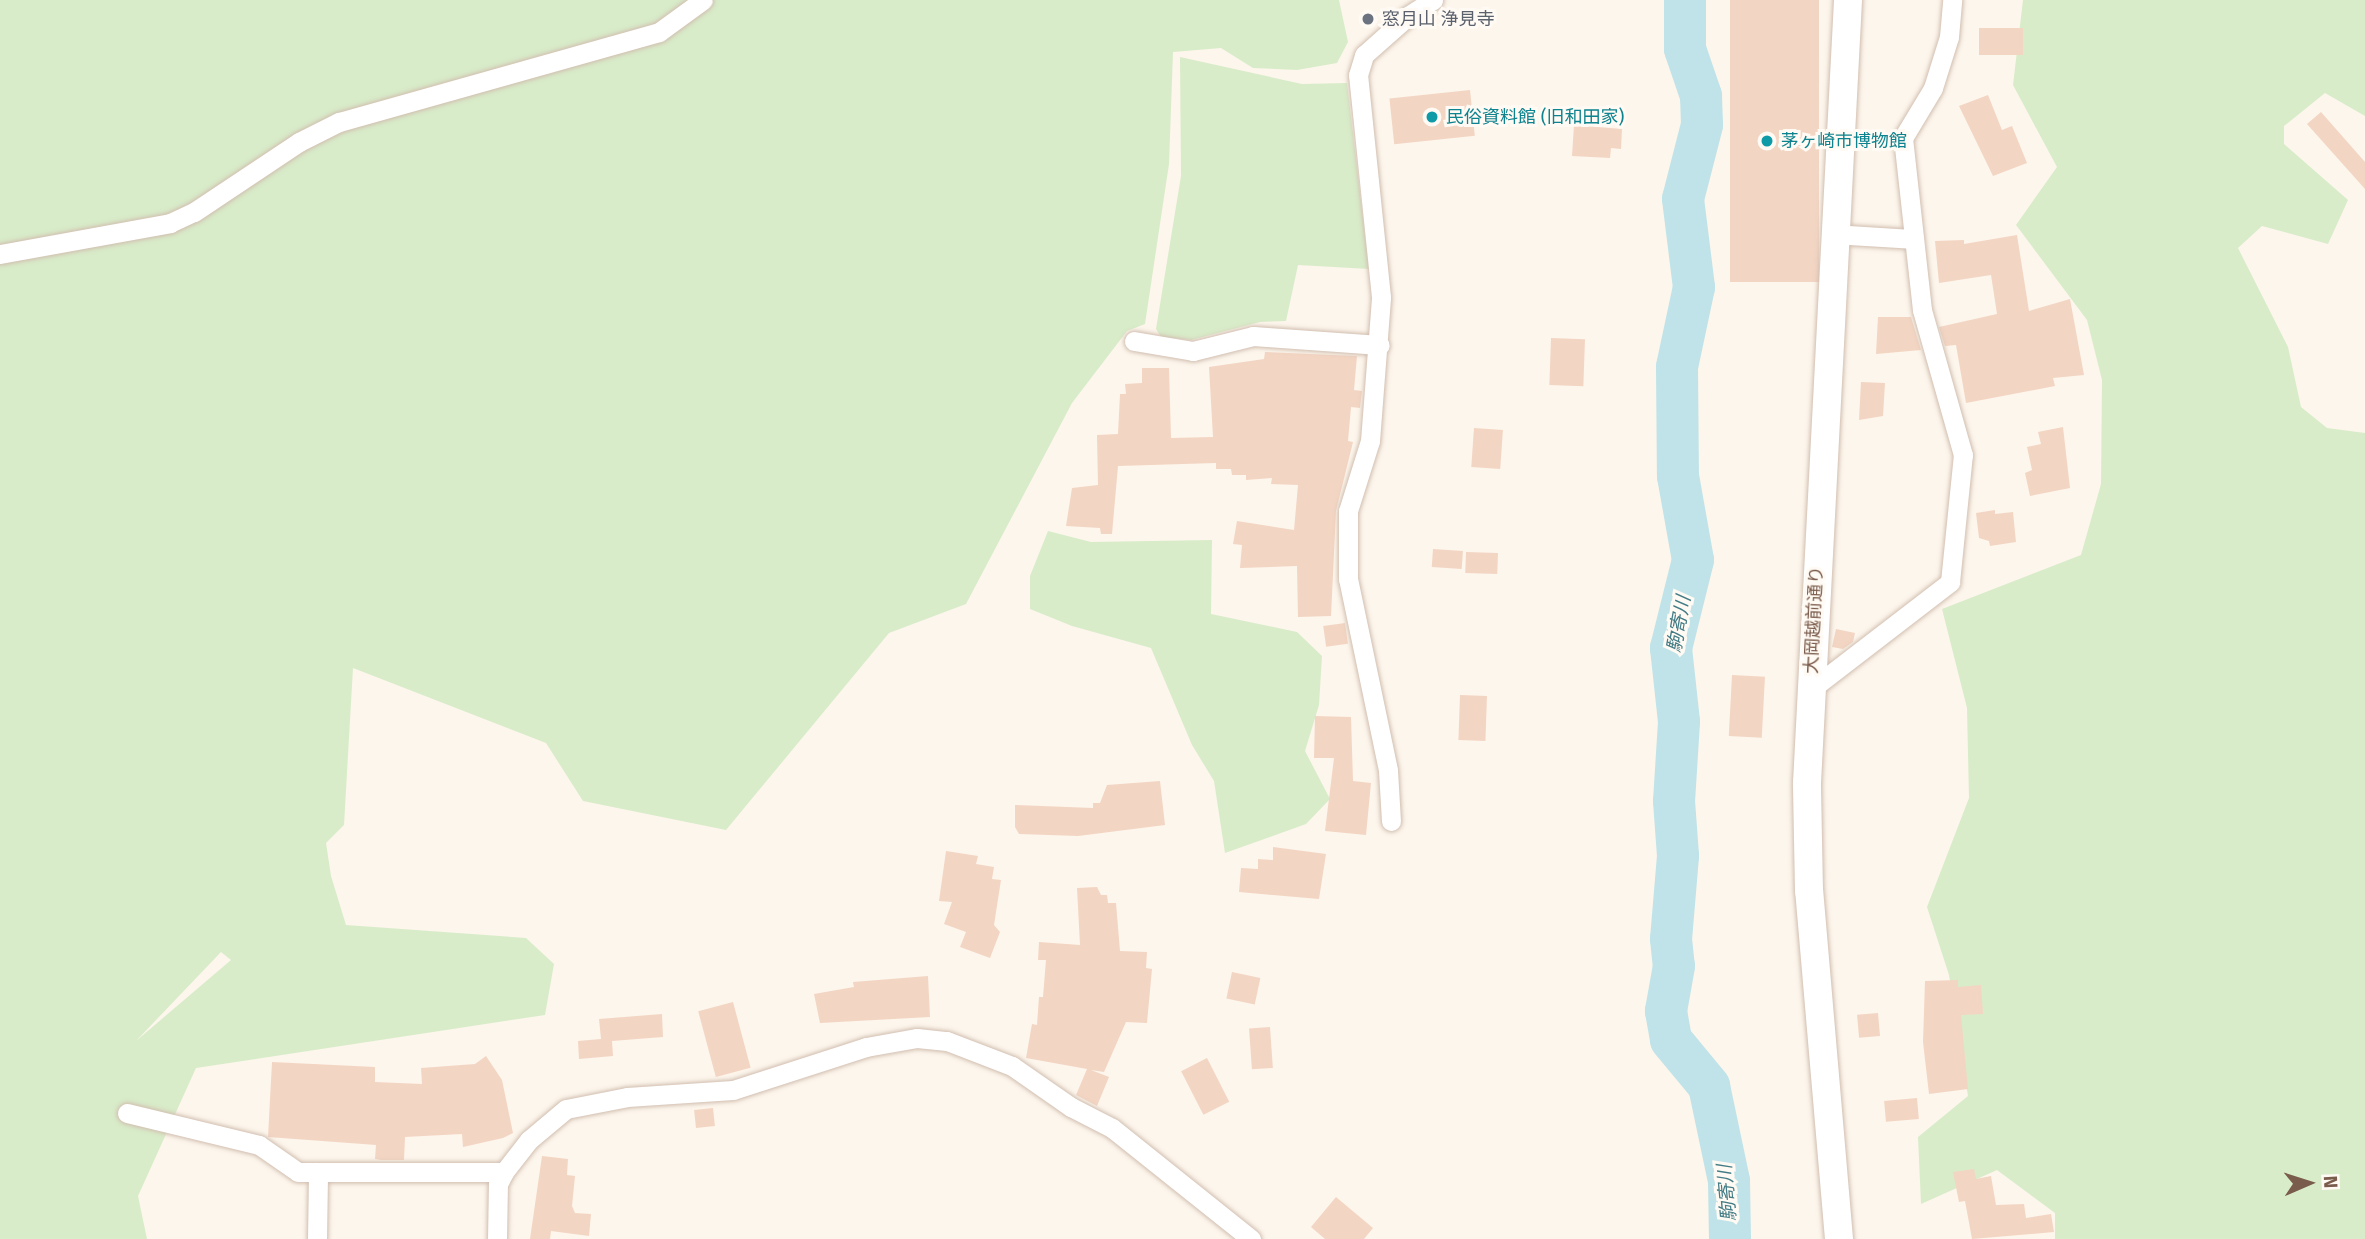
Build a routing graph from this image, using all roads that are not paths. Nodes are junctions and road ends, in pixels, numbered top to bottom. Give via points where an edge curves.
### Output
1 (703, 0) edge
2 (1433, 0) edge
3 (1848, 0) edge
4 (1952, 0) edge
5 (1834, 234) junction
6 (1914, 239) junction
7 (0, 254) edge
8 (1134, 341) dead end
9 (1380, 345) junction
10 (1810, 690) junction
11 (1391, 821) dead end
12 (127, 1112) dead end
13 (318, 1172) junction
14 (504, 1172) junction
15 (317, 1239) edge
16 (497, 1239) edge
17 (1251, 1239) edge
18 (1839, 1239) edge

1 - 7 street via 659,32 339,122 170,223
2 - 9 street via 1364,55 1358,75 1381,298
3 - 5 street, 大岡越前通り
4 - 6 street via 1950,37 1933,88 1903,138
5 - 6 street
5 - 10 street, 大岡越前通り
6 - 10 street via 1922,310 1963,455 1950,582
8 - 9 street via 1193,351 1253,336
9 - 11 street via 1370,441 1348,511 1348,579 1388,770
10 - 18 street, 大岡越前通り via 1809,891
12 - 13 street via 259,1145 298,1172
13 - 14 street
13 - 15 street
14 - 16 street via 498,1184
14 - 17 street via 529,1140 566,1109 592,1101 733,1090 866,1047 917,1038 947,1041 1012,1066 1071,1107 1112,1128

